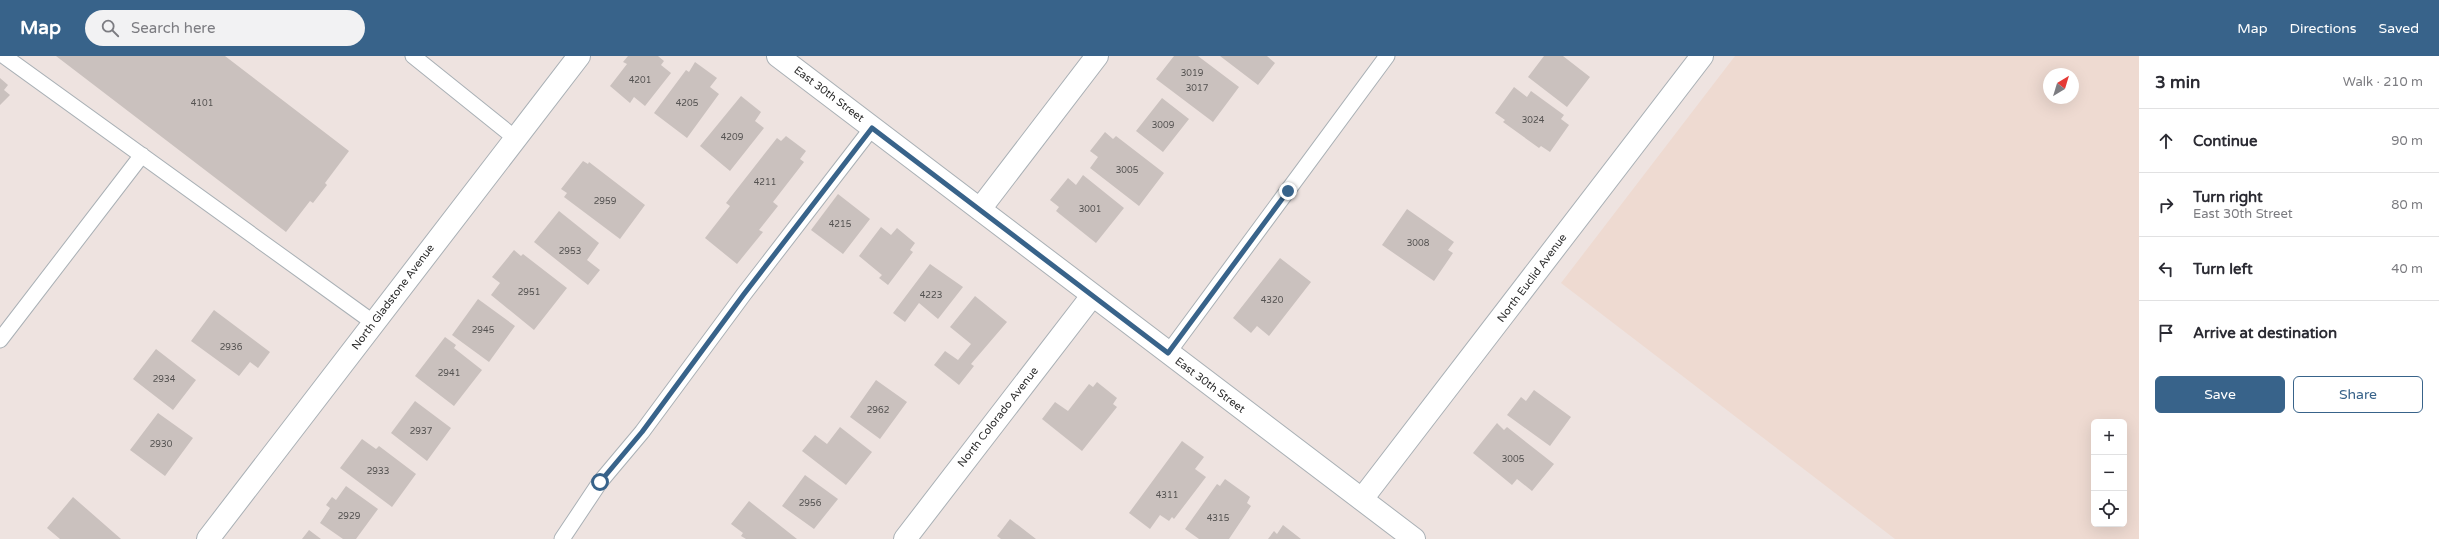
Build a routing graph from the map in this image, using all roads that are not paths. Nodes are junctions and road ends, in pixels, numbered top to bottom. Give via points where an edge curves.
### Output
1 (4, 56) edge
2 (413, 56) edge
3 (579, 56) edge
4 (1097, 56) edge
5 (1386, 56) edge
6 (1702, 56) edge
7 (781, 57) edge
8 (872, 128) junction
9 (515, 138) junction
10 (142, 156) junction
11 (980, 209) junction
12 (1092, 296) junction
13 (374, 323) junction
14 (0, 340) edge
15 (1168, 353) junction
16 (1362, 500) junction
17 (208, 539) edge
18 (562, 539) edge
19 (905, 539) edge
20 (1414, 539) edge

1 - 10 lane
2 - 9 lane
3 - 9 street, North Gladstone Avenue
4 - 11 street
5 - 15 lane
6 - 16 street, North Euclid Avenue
7 - 8 street, East 30th Street
8 - 11 street, East 30th Street
8 - 18 lane via 642,432 600,482
9 - 13 street, North Gladstone Avenue
10 - 13 lane
10 - 14 lane
11 - 12 street, East 30th Street
12 - 15 street, East 30th Street
12 - 19 street, North Colorado Avenue
13 - 17 street, North Gladstone Avenue
15 - 16 street, East 30th Street
16 - 20 street, East 30th Street

